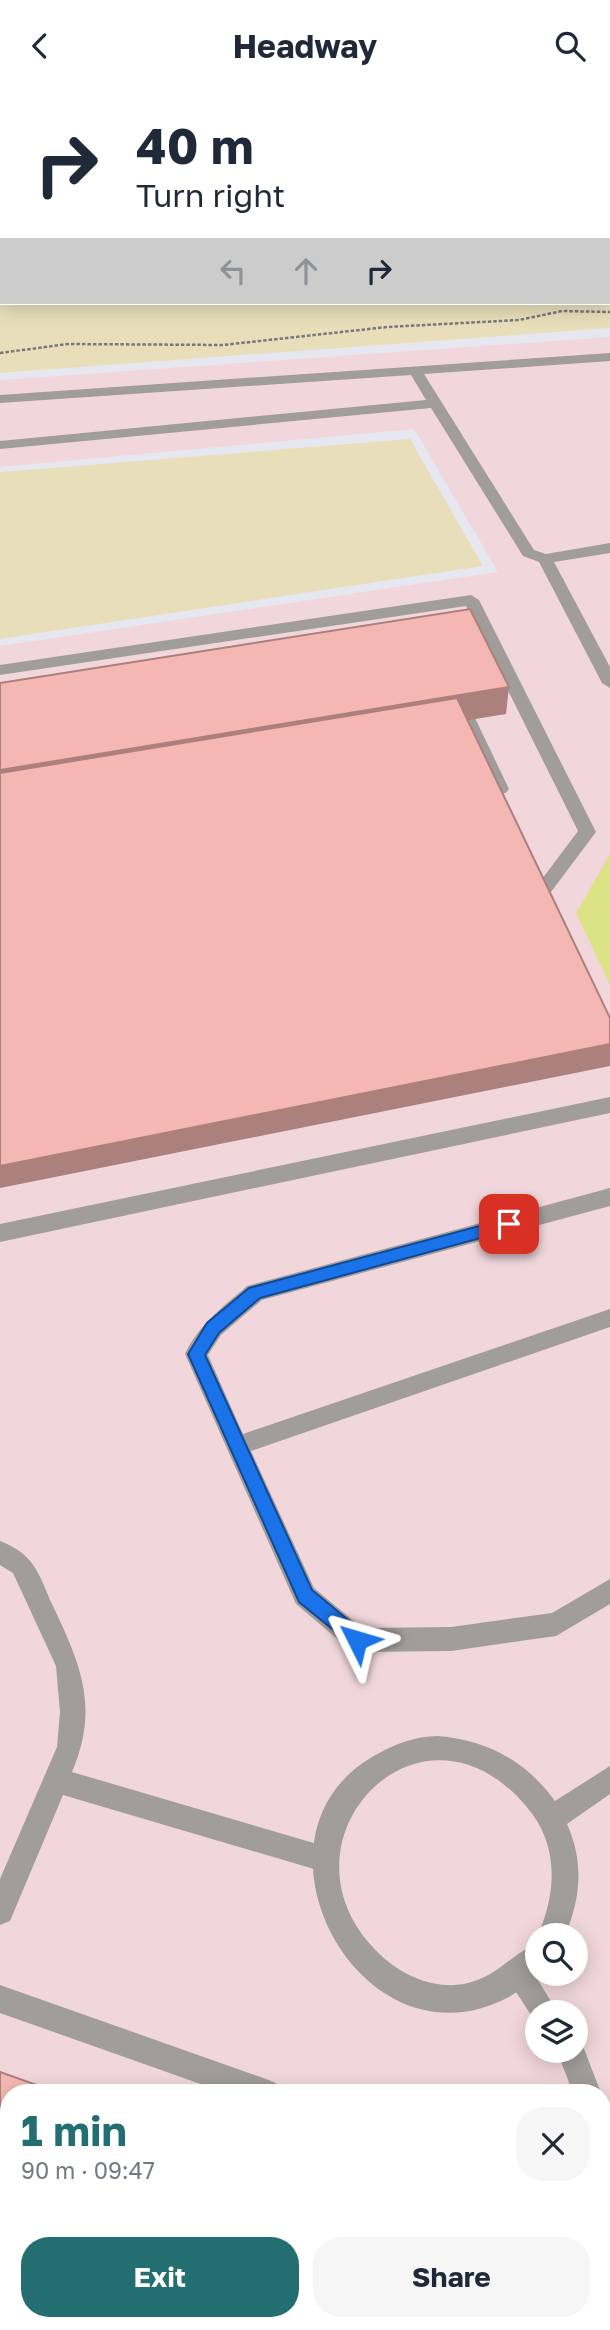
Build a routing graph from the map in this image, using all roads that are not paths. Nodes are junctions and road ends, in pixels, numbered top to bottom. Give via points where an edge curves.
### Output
1 (610, 357) edge
2 (415, 370) junction
3 (0, 399) edge
4 (435, 403) junction
5 (0, 445) edge
6 (610, 548) edge
7 (545, 559) junction
8 (0, 670) edge
9 (610, 682) edge
10 (452, 684) edge
11 (510, 811) edge
12 (545, 887) edge
13 (610, 1105) edge
14 (610, 1197) edge
15 (0, 1234) edge
16 (610, 1318) edge
17 (237, 1445) junction
18 (0, 1552) edge
19 (610, 1591) edge
20 (610, 1779) edge
21 (55, 1780) junction
22 (550, 1820) junction
23 (324, 1859) junction
24 (0, 1911) edge
25 (557, 1923) edge
26 (525, 1970) edge
27 (0, 1999) edge
28 (576, 2063) edge
29 (241, 2084) edge
30 (584, 2084) edge

1 - 2 street
2 - 3 street
2 - 4 street
4 - 5 street
4 - 7 street via 528,553
6 - 7 street
7 - 9 street
8 - 12 street via 420,614 471,600 587,832
10 - 11 street
13 - 15 street
14 - 17 street via 255,1293 213,1328 196,1354
16 - 17 street
17 - 19 street via 305,1596 357,1640 451,1640 556,1624
18 - 21 street via 22,1565 68,1665 74,1711 70,1747
20 - 22 street
21 - 23 street
21 - 24 street
22 - 23 street via 537,1798 507,1769 469,1752 428,1748 389,1759 357,1783 334,1817
22 - 25 street via 567,1871
23 - 26 street via 328,1899 343,1937 370,1968 405,1990 445,2000 484,1994
27 - 29 street
28 - 30 street

